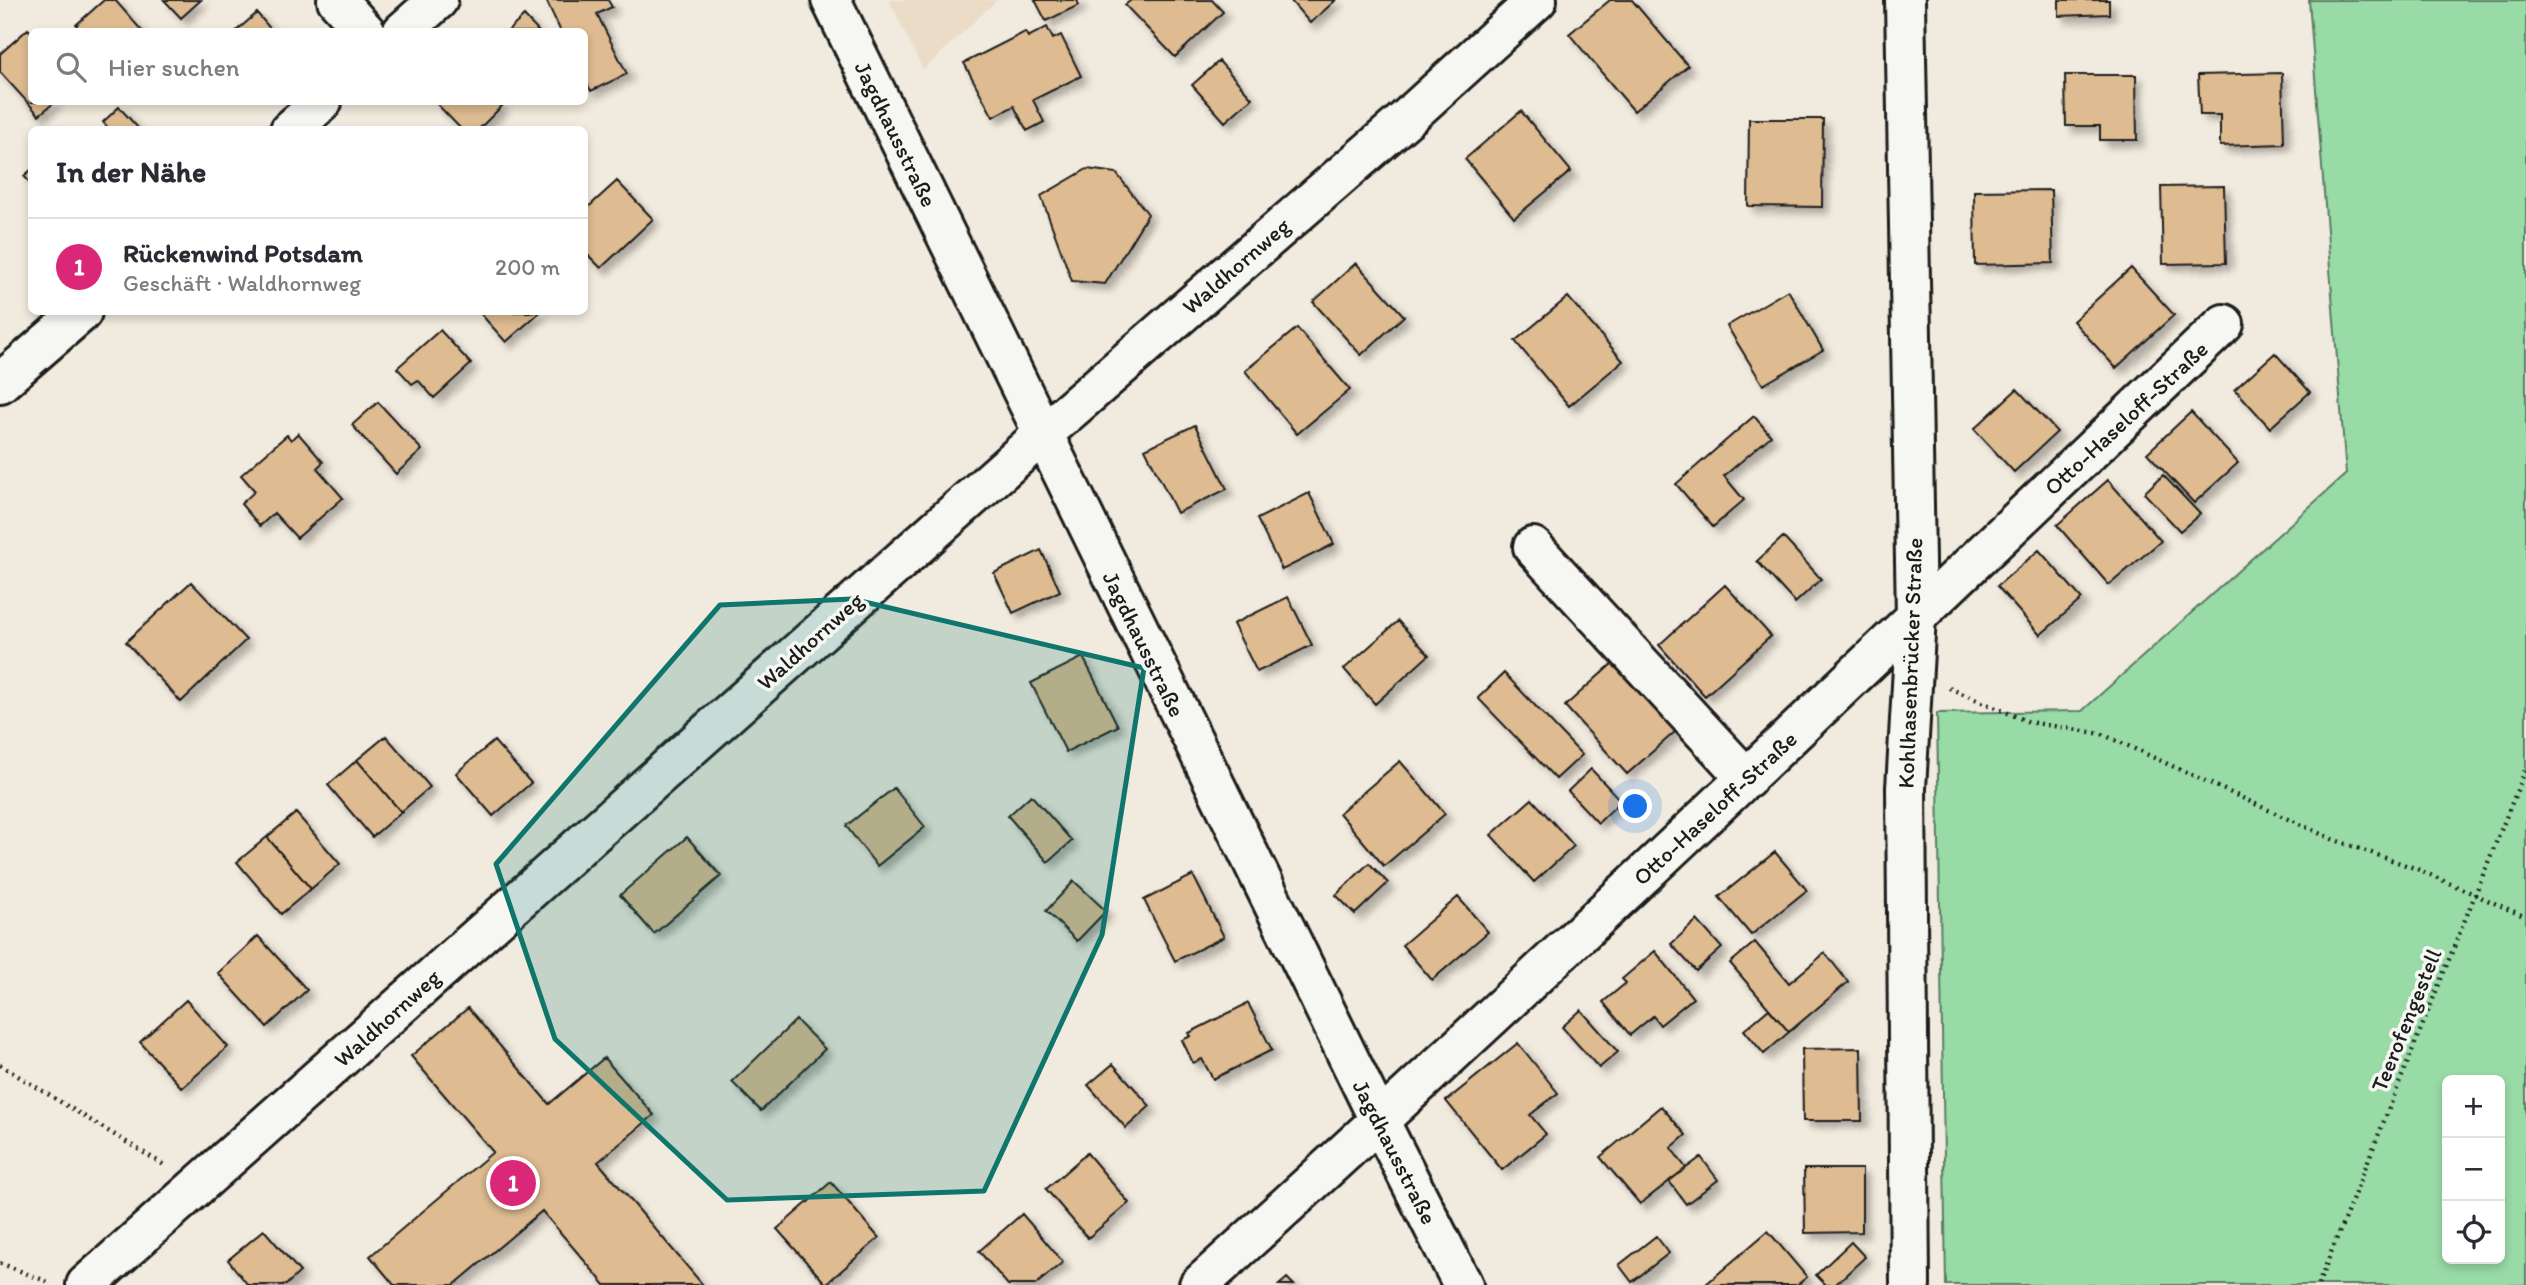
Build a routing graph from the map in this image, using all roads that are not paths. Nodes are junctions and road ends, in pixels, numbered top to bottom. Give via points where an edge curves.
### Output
1 (338, 0) edge
2 (438, 0) edge
3 (831, 0) edge
4 (1537, 0) edge
5 (1905, 0) edge
6 (362, 28) edge
7 (406, 28) edge
8 (318, 105) edge
9 (294, 126) edge
10 (79, 315) edge
11 (2224, 324) dead end
12 (0, 383) edge
13 (1042, 435) junction
14 (1533, 547) dead end
15 (1916, 617) junction
16 (1747, 779) junction
17 (1380, 1122) junction
18 (86, 1285) edge
19 (1199, 1285) edge
20 (1463, 1285) edge
21 (1910, 1285) edge

1 - 6 street
2 - 7 street
3 - 13 street, Jagdhausstraße
4 - 13 street, Waldhornweg
5 - 15 street, Kohlhasenbrücker Straße
8 - 9 street
10 - 12 street
11 - 15 street, Otto-Haseloff-Straße
13 - 17 street, Jagdhausstraße
13 - 18 street, Waldhornweg
14 - 16 street
15 - 16 street, Otto-Haseloff-Straße
15 - 21 street, Kohlhasenbrücker Straße via 1906,789
16 - 17 street, Otto-Haseloff-Straße
17 - 19 street, Otto-Haseloff-Straße
17 - 20 street, Jagdhausstraße

